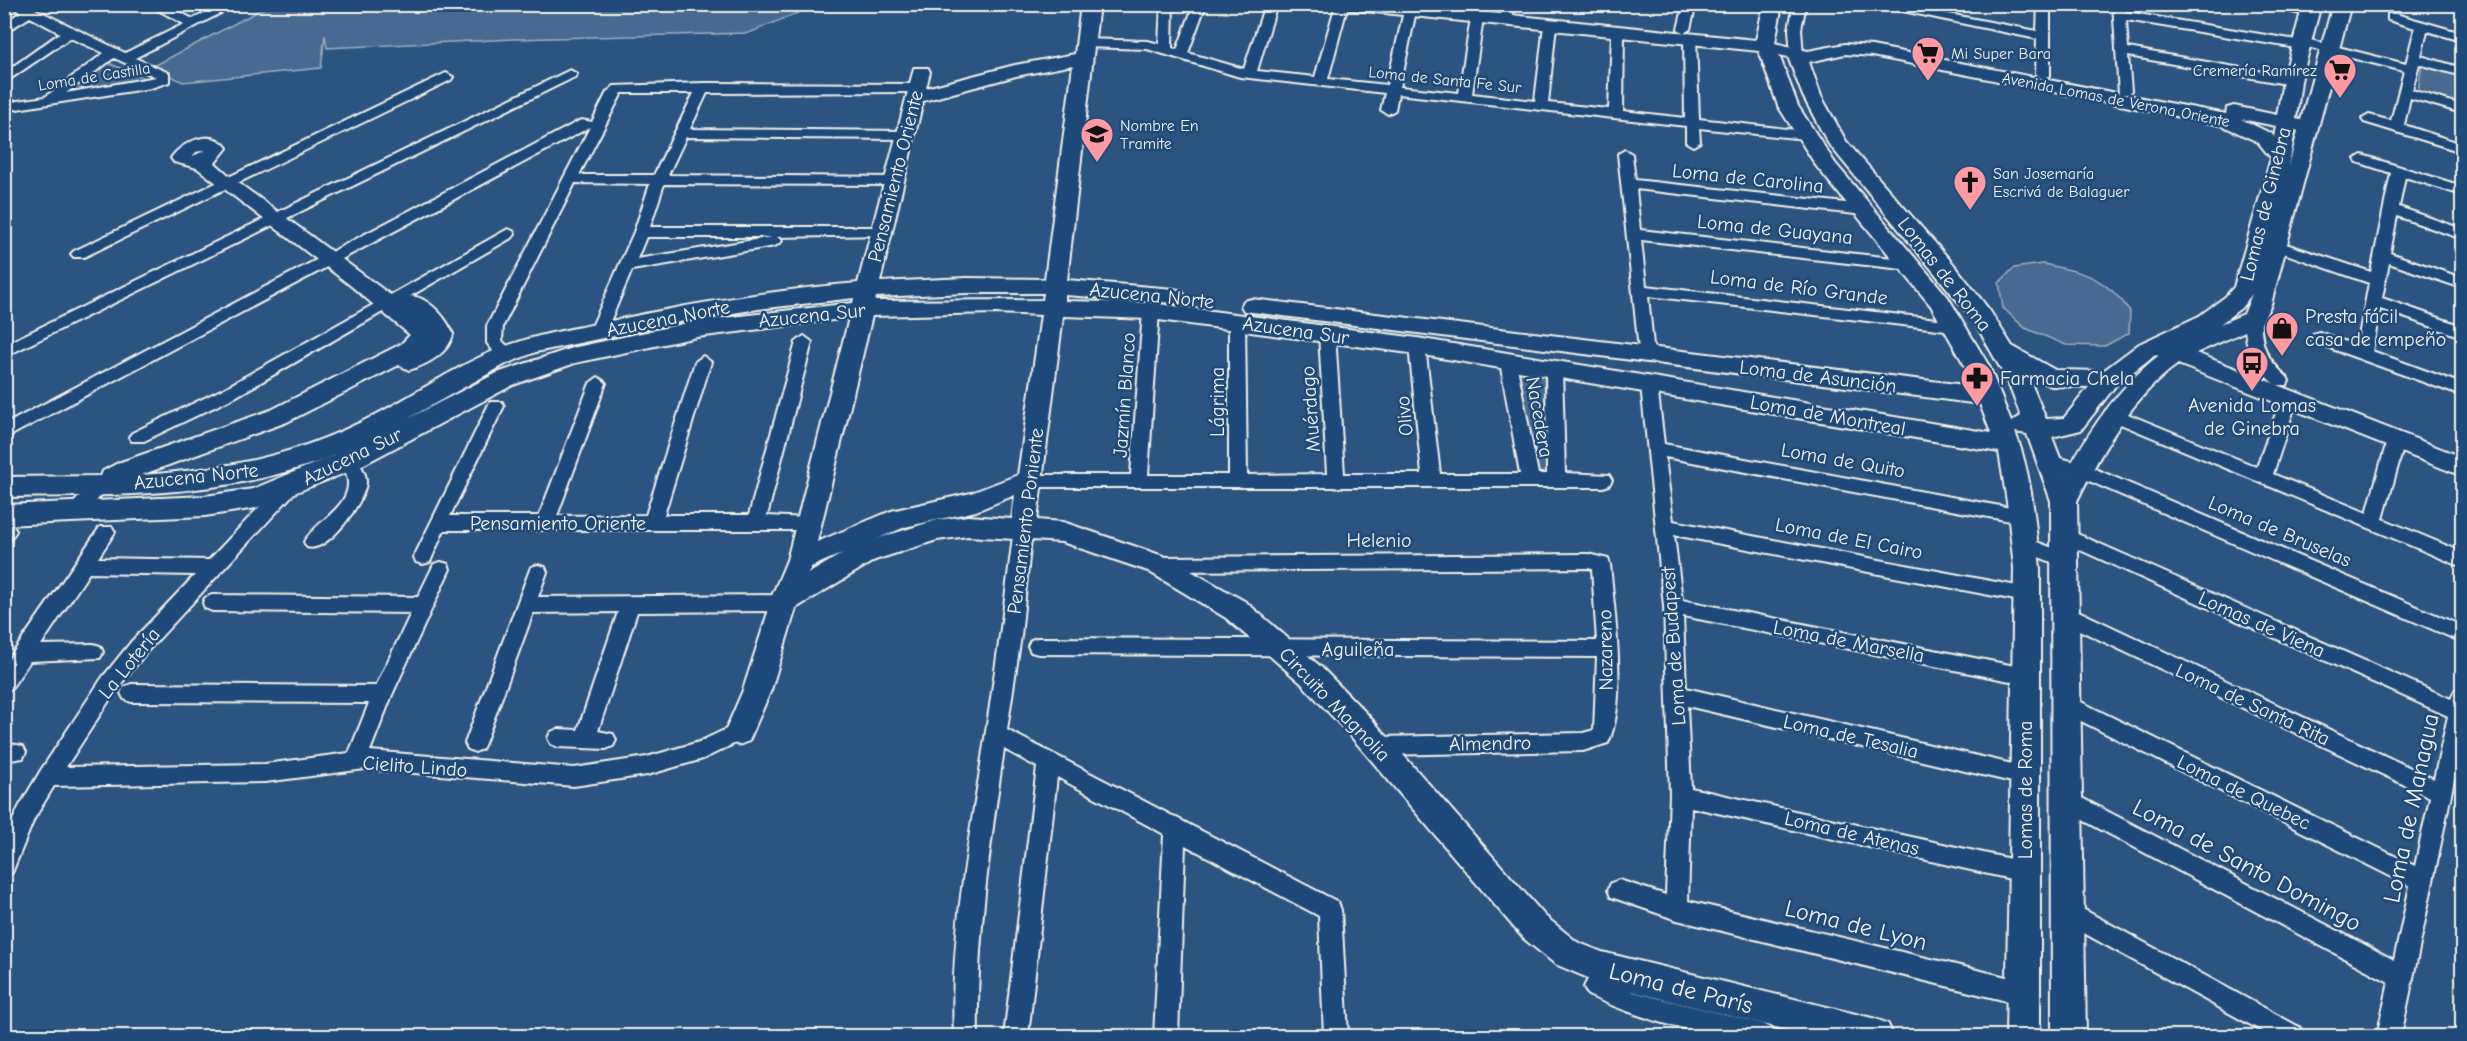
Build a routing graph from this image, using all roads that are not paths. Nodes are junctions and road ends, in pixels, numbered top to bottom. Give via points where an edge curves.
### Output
1 (153, 4) edge
2 (232, 4) edge
3 (1090, 4) edge
4 (1167, 4) edge
5 (1200, 4) edge
6 (1270, 4) edge
7 (1343, 4) edge
8 (1431, 4) edge
9 (1690, 4) edge
10 (1773, 4) edge
11 (1800, 4) edge
12 (1875, 4) edge
13 (2044, 4) edge
14 (2261, 4) edge
15 (2342, 4) edge
16 (21, 8) edge
17 (2311, 8) edge
18 (2119, 10) edge
19 (1410, 11) junction
20 (1508, 12) edge
21 (4, 16) edge
22 (2392, 17) dead end
23 (1477, 18) junction
24 (194, 24) junction
25 (1550, 25) junction
26 (2421, 26) junction
27 (4, 29) edge
28 (1618, 32) junction
29 (69, 33) junction
30 (1687, 34) junction
31 (2043, 36) junction
32 (2463, 37) edge
33 (1766, 41) junction
34 (2301, 46) junction
35 (1797, 47) junction
36 (1084, 50) junction
37 (1165, 50) junction
38 (2121, 51) junction
39 (2329, 53) junction
40 (120, 55) junction
41 (1181, 55) junction
42 (2410, 68) junction
43 (2463, 72) edge
44 (570, 74) dead end
45 (1248, 74) junction
46 (2043, 75) junction
47 (446, 77) dead end
48 (4, 78) edge
49 (2292, 81) junction
50 (1320, 82) junction
51 (918, 86) junction
52 (703, 87) junction
53 (1392, 90) junction
54 (2124, 91) junction
55 (2404, 92) junction
56 (1465, 98) junction
57 (48, 100) junction
58 (1541, 106) junction
59 (4, 107) edge
60 (2463, 109) edge
61 (1388, 110) dead end
62 (1616, 114) junction
63 (2369, 119) dead end
64 (586, 123) dead end
65 (1693, 123) junction
66 (2297, 124) junction
67 (2396, 128) junction
68 (683, 134) junction
69 (905, 135) junction
70 (1805, 135) junction
71 (1693, 142) dead end
72 (2463, 148) edge
73 (1625, 154) dead end
74 (209, 157) dead end
75 (2281, 157) junction
76 (2362, 159) dead end
77 (2399, 171) junction
78 (232, 179) junction
79 (572, 179) junction
80 (659, 179) junction
81 (894, 181) junction
82 (1628, 184) junction
83 (2463, 191) edge
84 (2391, 209) junction
85 (1864, 210) junction
86 (283, 216) junction
87 (641, 232) junction
88 (825, 232) junction
89 (881, 232) junction
90 (508, 234) dead end
91 (1633, 234) junction
92 (2463, 234) edge
93 (2278, 242) junction
94 (79, 254) dead end
95 (337, 255) junction
96 (2382, 255) junction
97 (626, 266) junction
98 (1911, 266) junction
99 (2379, 275) junction
100 (2463, 283) edge
101 (1639, 290) junction
102 (1055, 297) junction
103 (394, 298) junction
104 (864, 299) junction
105 (2374, 301) junction
106 (1151, 311) junction
107 (2253, 319) junction
108 (1237, 322) junction
109 (1955, 326) junction
110 (598, 332) junction
111 (2463, 332) edge
112 (1327, 334) junction
113 (2319, 338) dead end
114 (804, 342) dead end
115 (1417, 346) junction
116 (2173, 346) junction
117 (4, 352) edge
118 (2004, 352) junction
119 (508, 354) junction
120 (2363, 354) junction
121 (1646, 355) junction
122 (703, 362) dead end
123 (1508, 362) junction
124 (1554, 369) junction
125 (2108, 379) junction
126 (598, 383) dead end
127 (1649, 385) junction
128 (2285, 390) junction
129 (2463, 390) edge
130 (1990, 397) junction
131 (496, 406) dead end
132 (2112, 414) junction
133 (2036, 426) junction
134 (4, 433) edge
135 (2004, 434) junction
136 (138, 436) dead end
137 (2396, 441) junction
138 (1656, 449) junction
139 (2463, 452) edge
140 (342, 453) junction
141 (2049, 461) junction
142 (2463, 467) edge
143 (2080, 470) junction
144 (221, 477) junction
145 (2263, 477) junction
146 (1530, 480) junction
147 (1556, 480) junction
148 (1603, 480) dead end
149 (1336, 481) junction
150 (1432, 481) junction
151 (1028, 482) junction
152 (1139, 482) junction
153 (1238, 482) junction
154 (100, 485) junction
155 (290, 486) junction
156 (4, 487) edge
157 (2064, 501) junction
158 (76, 512) junction
159 (2021, 516) junction
160 (546, 521) junction
161 (653, 522) junction
162 (756, 522) junction
163 (2373, 522) junction
164 (438, 523) junction
165 (808, 525) junction
166 (1664, 526) junction
167 (6, 527) edge
168 (1023, 528) junction
169 (105, 532) dead end
170 (313, 542) dead end
171 (2024, 543) junction
172 (2064, 548) junction
173 (423, 557) dead end
174 (800, 560) junction
175 (2463, 560) edge
176 (1157, 564) junction
177 (1601, 564) joint
178 (83, 565) junction
179 (213, 568) junction
180 (441, 569) dead end
181 (538, 572) dead end
182 (2026, 594) junction
183 (212, 603) dead end
184 (782, 603) junction
185 (630, 604) junction
186 (423, 605) junction
187 (526, 605) junction
188 (1673, 606) junction
189 (2065, 614) junction
190 (2463, 634) edge
191 (1038, 646) dead end
192 (1284, 649) junction
193 (1607, 649) junction
194 (93, 652) dead end
195 (25, 653) junction
196 (2025, 676) junction
197 (4, 683) edge
198 (131, 693) dead end
199 (382, 695) junction
200 (1677, 695) junction
201 (2066, 704) junction
202 (2461, 704) edge
203 (739, 732) joint
204 (996, 735) junction
205 (1601, 737) joint
206 (558, 738) dead end
207 (585, 739) junction
208 (606, 740) dead end
209 (475, 743) dead end
210 (1378, 746) junction
211 (356, 761) junction
212 (1048, 762) junction
213 (2025, 776) junction
214 (48, 777) junction
215 (2442, 793) junction
216 (1681, 795) junction
217 (2067, 801) junction
218 (1175, 828) junction
219 (4, 866) edge
220 (2024, 872) junction
221 (2423, 881) junction
222 (1619, 890) dead end
223 (1677, 909) junction
224 (2068, 912) junction
225 (1594, 976) junction
226 (2402, 977) junction
227 (2023, 993) junction
228 (966, 1036) edge
229 (1016, 1036) edge
230 (1166, 1036) edge
231 (1336, 1036) edge
232 (1762, 1036) edge
233 (1876, 1036) edge
234 (2023, 1036) edge
235 (2069, 1036) edge
236 (2293, 1036) edge
237 (2389, 1036) edge

1 - 24 street
2 - 24 street
3 - 36 street, Pensamiento Poniente
4 - 37 street
5 - 41 street
6 - 45 street
7 - 19 street
7 - 50 street
8 - 20 street
9 - 30 street
10 - 33 street
11 - 35 street, Lomas de Roma via 1795,29
12 - 31 street
13 - 31 street
14 - 17 street
15 - 39 street
16 - 21 street
16 - 27 street
16 - 29 street, Loma de Castilla
17 - 34 street, Lomas de Ginebra
18 - 34 street
18 - 38 street
19 - 23 street
19 - 53 street
20 - 23 street
20 - 25 street
20 - 30 street
22 - 26 street
23 - 56 street
24 - 40 street
25 - 28 street
25 - 58 street
26 - 32 street
26 - 42 street
28 - 30 street
28 - 62 street
29 - 40 street, Loma de Castilla
29 - 48 street
30 - 33 street
30 - 65 street
31 - 46 street
33 - 35 street
33 - 70 street, Lomas de Roma via 1785,98
34 - 39 street
34 - 49 street, Lomas de Ginebra
35 - 46 street, Avenida Lomas de Verona Oriente via 1878,44
35 - 75 street, Avenida Lomas de Verona Oriente via 1814,56 1845,49 1872,51 2227,120 2265,138
35 - 118 street, Lomas de Roma via 1812,96 1838,143 1948,272
36 - 37 street, Loma de Santa Fe Sur via 1136,43
36 - 51 street via 1015,71
36 - 102 street, Pensamiento Poniente
37 - 41 street, Loma de Santa Fe Sur
38 - 49 street
38 - 54 street
39 - 42 street
39 - 66 street
40 - 57 street
40 - 57 street, Loma de Castilla via 164,76 163,81
41 - 45 street, Loma de Santa Fe Sur
42 - 43 street
42 - 55 street
44 - 86 street
45 - 50 street, Loma de Santa Fe Sur
46 - 54 street, Avenida Lomas de Verona Oriente
47 - 78 street
49 - 66 street, Lomas de Ginebra
50 - 53 street, Loma de Santa Fe Sur
51 - 52 street
51 - 69 street, Pensamiento Oriente
52 - 68 street
52 - 79 street via 628,87 614,92
53 - 56 street, Loma de Santa Fe Sur
53 - 61 street
54 - 66 street, Avenida Lomas de Verona Oriente
55 - 60 street
55 - 67 street
56 - 58 street, Loma de Santa Fe Sur
57 - 59 street, Loma de Castilla
58 - 62 street, Loma de Santa Fe Sur
62 - 65 street, Loma de Santa Fe Sur
63 - 67 street
64 - 95 street
65 - 70 street, Loma de Santa Fe Sur
65 - 71 street
66 - 75 street, Lomas de Ginebra
66 - 93 street
67 - 72 street
68 - 69 street
68 - 80 street
69 - 81 street, Pensamiento Oriente
70 - 85 street, Lomas de Roma
73 - 82 street
74 - 78 street
75 - 116 street, Lomas de Ginebra via 2244,289 2234,306
76 - 77 street
77 - 83 street
77 - 84 street
78 - 86 street
78 - 94 street
79 - 80 street
79 - 119 street via 495,326 491,337 494,344
80 - 81 street
80 - 87 street
81 - 89 street, Pensamiento Oriente
82 - 85 street, Loma de Carolina
82 - 91 street
84 - 92 street
84 - 96 street
85 - 98 street, Lomas de Roma
86 - 95 street
86 - 117 street
87 - 88 street
87 - 97 street
88 - 89 street
88 - 97 street
89 - 104 street, Pensamiento Oriente
90 - 103 street
91 - 98 street, Loma de Guayana
91 - 101 street
93 - 99 street
93 - 107 street
95 - 103 street
95 - 134 street
96 - 99 street
96 - 100 street
97 - 110 street
98 - 109 street, Lomas de Roma
99 - 105 street
101 - 109 street, Loma de Río Grande
101 - 121 street
102 - 104 street, Azucena Sur
102 - 106 street, Azucena Sur
102 - 121 street, Azucena Norte via 1139,292
102 - 151 street, Pensamiento Poniente
103 - 136 street via 229,393
103 - 144 street via 440,326 441,340 432,351 283,427 242,443 225,458
103 - 154 street via 420,330 419,343 409,350 279,416 127,470
104 - 110 street, Azucena Norte via 747,303
104 - 140 street, Azucena Sur via 572,356 505,379
104 - 165 street, Pensamiento Oriente
105 - 111 street
105 - 120 street
106 - 108 street, Azucena Sur
106 - 152 street, Jazmín Blanco
107 - 116 street
107 - 128 street via 2257,357
108 - 112 street, Azucena Sur
108 - 153 street, Lágrima
109 - 130 street, Lomas de Roma
110 - 119 street, Azucena Norte
112 - 115 street, Azucena Sur
112 - 149 street, Muérdago
113 - 120 street
114 - 162 street
115 - 123 street, Azucena Sur
115 - 150 street, Olivo
116 - 125 street, Lomas de Ginebra
116 - 128 street
116 - 132 street
118 - 125 street via 2051,378
118 - 133 street, Lomas de Roma
119 - 140 street, Azucena Norte
120 - 129 street
121 - 130 street, Loma de Asunción
122 - 161 street
123 - 124 street, Azucena Sur
123 - 146 street, Nacedera
124 - 127 street, Azucena Sur
124 - 147 street
125 - 133 street, Lomas de Ginebra via 2077,422 2067,427
126 - 160 street
127 - 135 street, Loma de Montreal
127 - 138 street, Loma de Budapest
128 - 137 street
128 - 139 street
128 - 145 street
130 - 135 street, Lomas de Roma
131 - 164 street, Pensamiento Oriente
132 - 143 street
132 - 145 street
133 - 135 street, Lomas de Ginebra
133 - 141 street, Lomas de Roma
135 - 159 street, Lomas de Roma
137 - 142 street
137 - 163 street
138 - 159 street, Loma de Quito
138 - 166 street, Loma de Budapest
140 - 144 street, Azucena Norte
140 - 155 street, Azucena Sur
140 - 170 street via 356,474 357,488 334,526
141 - 143 street, Loma de Bruselas
141 - 157 street, Lomas de Roma
143 - 157 street
143 - 190 street, Loma de Bruselas
144 - 154 street, Azucena Norte
145 - 163 street
146 - 147 street
146 - 150 street
147 - 148 street
149 - 150 street
149 - 153 street
151 - 152 street
151 - 168 street, Pensamiento Poniente
151 - 174 street via 976,501 900,518
152 - 153 street
154 - 156 street, Azucena Norte
154 - 158 street
155 - 158 street, Azucena Sur via 256,498 205,506
155 - 179 street, La Lotería
157 - 172 street, Lomas de Roma
158 - 167 street, Azucena Sur
159 - 171 street, Lomas de Roma
160 - 161 street, Pensamiento Oriente
160 - 164 street, Pensamiento Oriente
161 - 162 street, Pensamiento Oriente
162 - 165 street, Pensamiento Oriente
163 - 175 street
164 - 173 street
165 - 174 street, Pensamiento Oriente
166 - 182 street, Loma de El Cairo
166 - 188 street, Loma de Budapest
168 - 176 street, Circuito Magnolia via 1063,531
168 - 184 street, Circuito Magnolia via 968,526 906,537 866,552
168 - 204 street, Pensamiento Poniente
169 - 178 street
171 - 172 street
171 - 182 street, Lomas de Roma
172 - 189 street, Lomas de Roma
172 - 202 street, Lomas de Viena
174 - 184 street, Pensamiento Oriente
176 - 177 street, Helenio
176 - 192 street, Circuito Magnolia via 1236,610
177 - 193 street, Nazareno
178 - 179 street
178 - 195 street
179 - 214 street, La Lotería via 109,684
180 - 186 street
181 - 187 street
182 - 196 street, Lomas de Roma
183 - 186 street
184 - 185 street
184 - 203 street, Pensamiento Oriente
185 - 187 street
185 - 207 street
186 - 199 street
187 - 209 street
188 - 196 street, Loma de Marsella
188 - 200 street, Loma de Budapest
189 - 201 street, Lomas de Roma
189 - 215 street, Loma de Santa Rita
191 - 192 street, Aguileña
192 - 193 street, Aguileña
192 - 210 street, Circuito Magnolia
193 - 205 street, Nazareno via 1606,723
194 - 195 street
195 - 197 street
196 - 213 street, Lomas de Roma
198 - 199 street
199 - 211 street
200 - 213 street, Loma de Tesalia
200 - 216 street, Loma de Budapest
201 - 217 street, Lomas de Roma
201 - 221 street, Loma de Quebec
202 - 215 street, Loma de Managua
203 - 211 street, Cielito Lindo via 703,750 647,766 574,777
204 - 212 street
204 - 228 street, Pensamiento Poniente via 965,973
205 - 210 street, Almendro via 1583,742
206 - 207 street
207 - 208 street
210 - 225 street, Circuito Magnolia via 1534,927
211 - 214 street, Cielito Lindo via 265,773
212 - 218 street
212 - 229 street
213 - 220 street, Lomas de Roma
214 - 219 street, La Lotería via 26,814
215 - 221 street, Loma de Managua
216 - 220 street, Loma de Atenas
216 - 223 street, Loma de Budapest
217 - 224 street, Lomas de Roma
217 - 226 street, Loma de Santo Domingo
218 - 230 street
218 - 231 street via 1330,910
220 - 227 street, Lomas de Roma
221 - 226 street, Loma de Managua
222 - 223 street, Loma de Lyon
223 - 227 street, Loma de Lyon
224 - 235 street, Lomas de Roma
224 - 236 street
225 - 232 street, Loma de París via 1632,1003
225 - 233 street, Loma de París
226 - 237 street, Loma de Managua
227 - 234 street, Lomas de Roma

